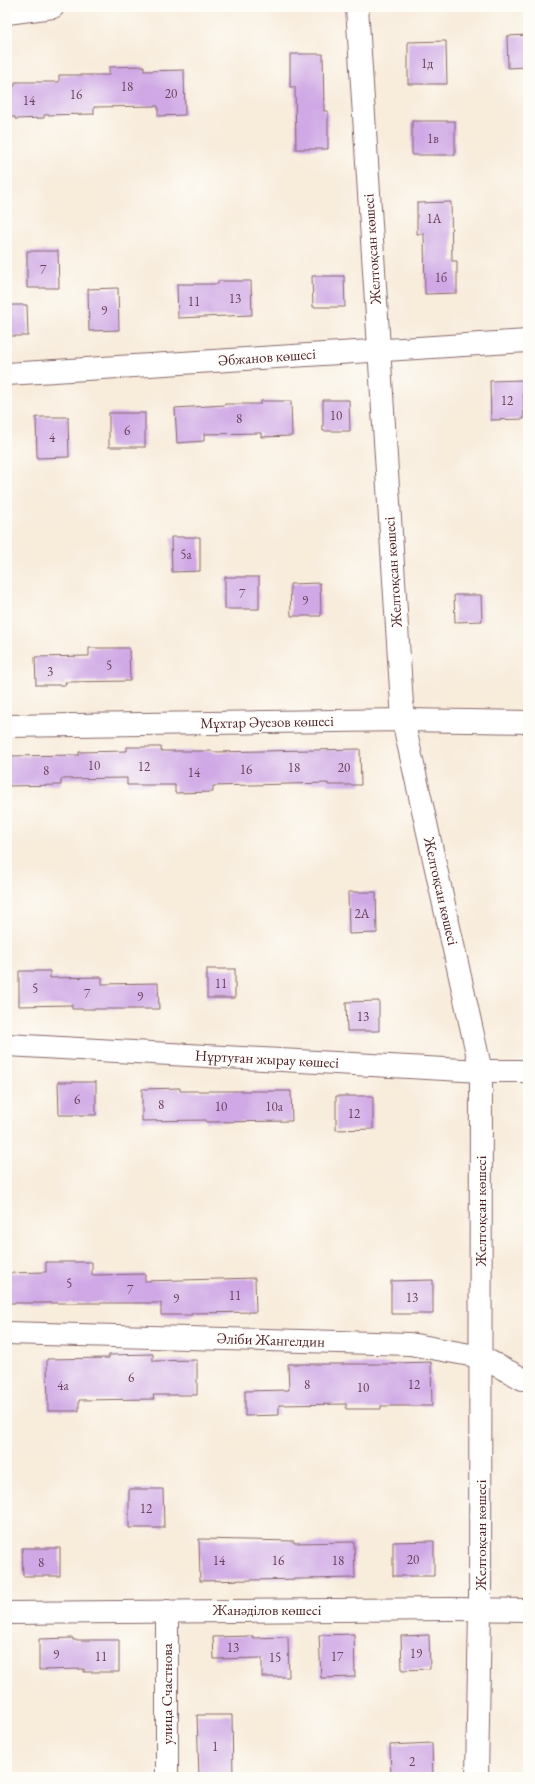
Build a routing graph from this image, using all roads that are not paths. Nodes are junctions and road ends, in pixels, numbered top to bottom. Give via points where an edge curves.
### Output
1 (53, 7) edge
2 (357, 7) edge
3 (7, 13) edge
4 (528, 341) edge
5 (379, 350) junction
6 (7, 374) edge
7 (403, 720) junction
8 (528, 722) edge
9 (7, 726) edge
10 (7, 1045) edge
11 (481, 1071) junction
12 (528, 1071) edge
13 (7, 1333) edge
14 (481, 1357) junction
15 (528, 1379) edge
16 (480, 1609) junction
17 (528, 1610) edge
18 (167, 1611) junction
19 (7, 1613) edge
20 (167, 1777) edge
21 (477, 1777) edge

1 - 3 street
2 - 5 street, Желтоқсан көшесі
4 - 5 street, Әбжанов көшесі
5 - 6 street, Әбжанов көшесі
5 - 7 street, Желтоқсан көшесі
7 - 8 street, Мұхтар Әуезов көшесі
7 - 9 street, Мұхтар Әуезов көшесі
7 - 11 street, Желтоқсан көшесі
10 - 11 street, Нұртуған жырау көшесі
11 - 12 street, Нұртуған жырау көшесі
11 - 14 street, Желтоқсан көшесі
13 - 14 street, Әліби Жангелдин via 410,1344
14 - 15 street, Әліби Жангелдин via 523,1379
14 - 16 street, Желтоқсан көшесі
16 - 17 street, Жанәділов көшесі
16 - 18 street, Жанәділов көшесі
16 - 21 street, Желтоқсан көшесі
18 - 19 street, Жанәділов көшесі
18 - 20 street, улица Счастнова

